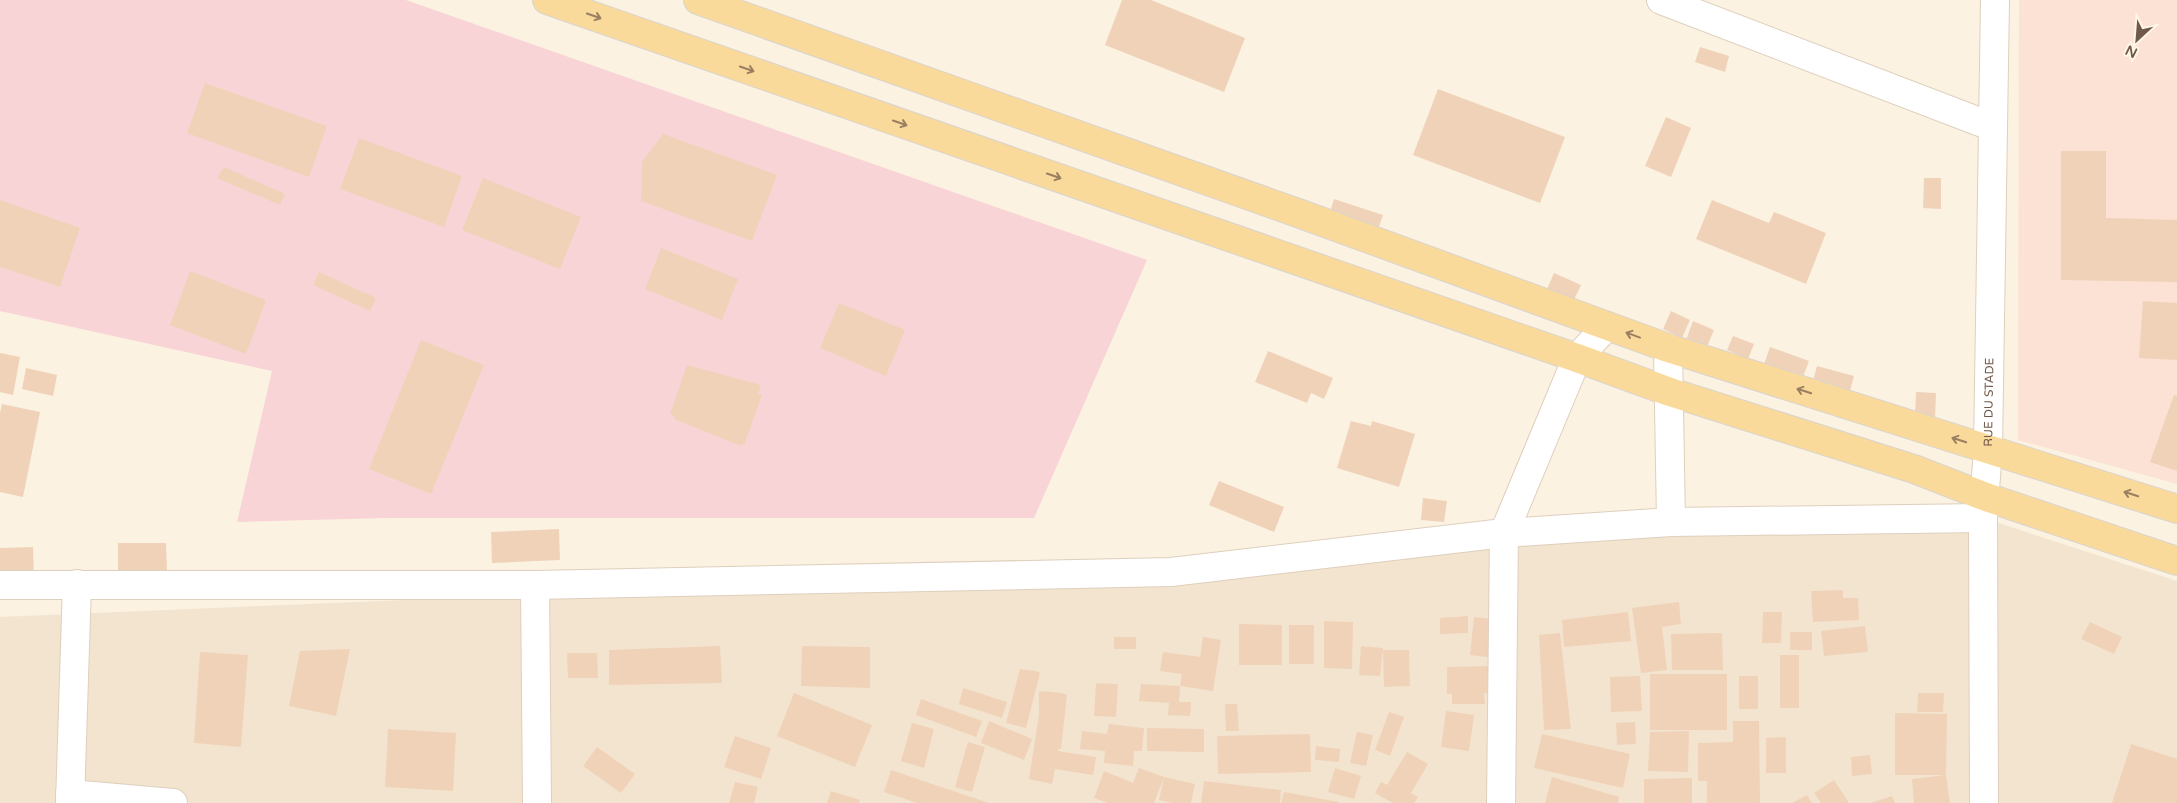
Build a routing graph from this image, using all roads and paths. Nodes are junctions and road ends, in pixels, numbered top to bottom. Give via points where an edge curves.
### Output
1 (548, 0) edge
2 (698, 0) edge
3 (1661, 0) edge
4 (1995, 0) edge
5 (1993, 127) junction
6 (1607, 326) junction
7 (1668, 348) junction
8 (1578, 358) junction
9 (1670, 392) junction
10 (1988, 449) junction
11 (1984, 508) junction
12 (2177, 509) edge
13 (1671, 522) junction
14 (1504, 533) junction
15 (2177, 561) edge
16 (77, 584) junction
17 (0, 585) edge
18 (535, 585) junction
19 (70, 798) edge
20 (173, 803) edge
21 (537, 803) edge
22 (1502, 803) edge
23 (1984, 803) edge

1 -> 8 main road
2 - 6 main road
3 - 5 street
4 - 5 street, RUE DU STADE
5 - 10 street, RUE DU STADE
7 -> 6 main road
6 - 8 street
7 - 9 street
10 -> 7 main road
8 - 9 main road
8 - 14 street
9 - 11 main road via 1914,469
9 - 13 street
10 - 11 street, RUE DU STADE
12 -> 10 main road
11 - 13 street
11 - 15 main road
11 - 23 street, RUE DU STADE
13 - 14 street
14 - 18 street via 1171,572
14 - 22 street
16 - 17 street
16 - 18 street
16 - 19 street
18 - 21 street
19 - 20 street

